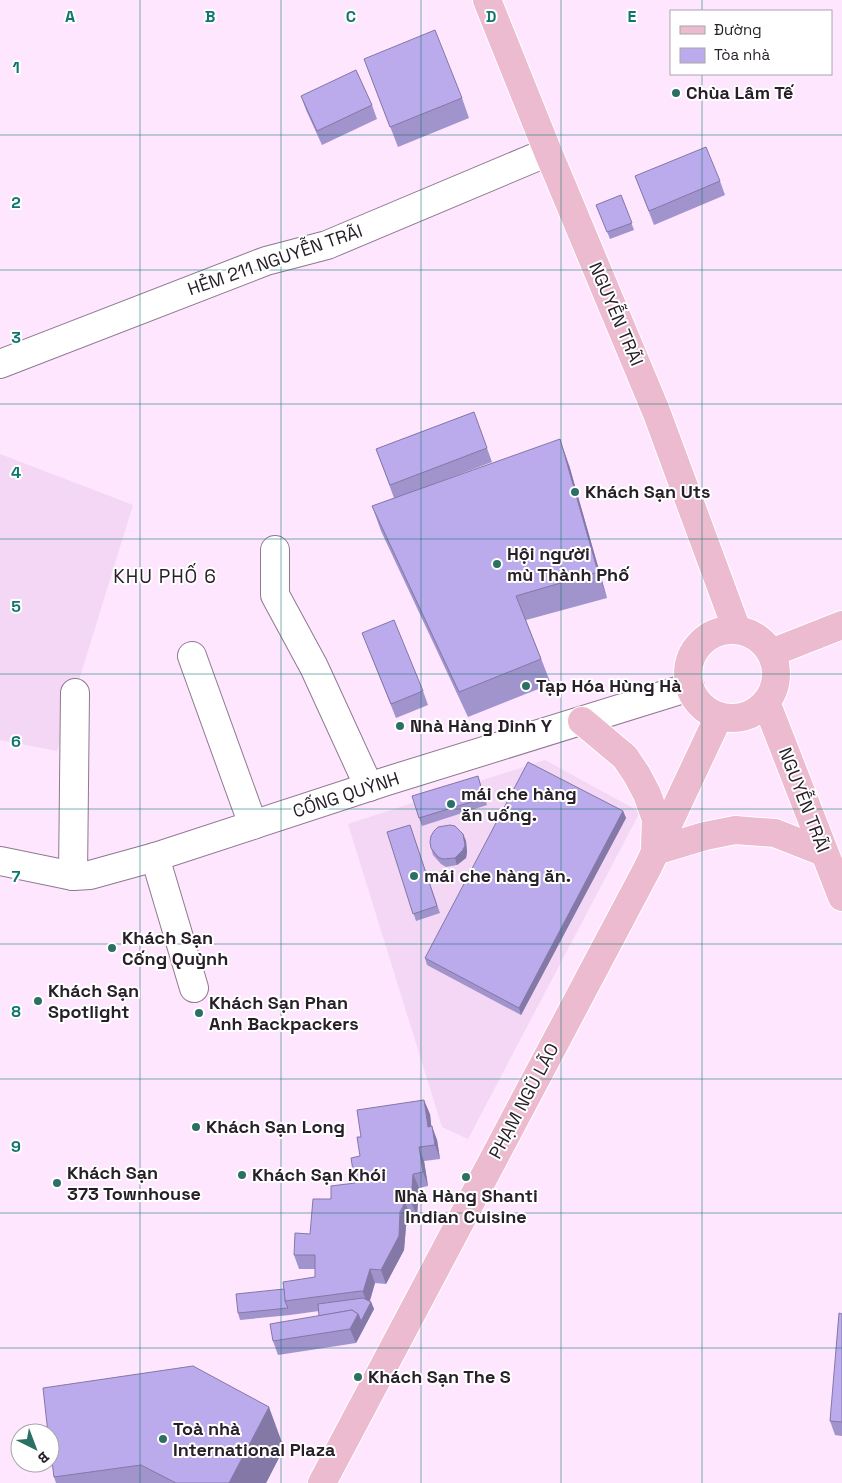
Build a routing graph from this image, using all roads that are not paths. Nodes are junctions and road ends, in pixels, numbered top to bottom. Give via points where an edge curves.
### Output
1 (487, 0) edge
2 (548, 152) junction
3 (0, 364) edge
4 (275, 550) dead end
5 (842, 625) edge
6 (737, 630) junction
7 (771, 653) junction
8 (192, 656) dead end
9 (690, 687) junction
10 (75, 693) dead end
11 (766, 702) junction
12 (719, 716) junction
13 (582, 721) junction
14 (369, 787) junction
15 (252, 825) junction
16 (655, 851) junction
17 (823, 852) junction
18 (155, 857) junction
19 (0, 861) edge
20 (72, 876) junction
21 (842, 897) edge
22 (194, 988) dead end
23 (322, 1483) edge

1 - 2 main road, NGUYỄN TRÃI
2 - 3 street, HẺM 211 NGUYỄN TRÃI via 327,245 266,261
2 - 6 main road, NGUYỄN TRÃI via 656,411
4 - 14 street via 275,595 314,667
5 - 7 main road
6 - 7 main road via 763,642
6 - 9 main road via 709,636 698,646 688,673
7 - 11 main road via 776,679
8 - 15 street
9 - 12 main road via 700,704
9 - 13 street, CỐNG QUỲNH
10 - 20 street
11 - 12 main road via 749,715
11 - 17 main road, NGUYỄN TRÃI
12 - 16 main road, PHẠM NGŨ LÃO
13 - 14 street, CỐNG QUỲNH
13 - 16 main road via 625,757 637,774 656,819
14 - 15 street, CỐNG QUỲNH
15 - 18 street, CỐNG QUỲNH
16 - 17 main road via 735,830 775,833
16 - 23 main road, PHẠM NGŨ LÃO
17 - 21 main road, NGUYỄN TRÃI
18 - 20 street, CỐNG QUỲNH via 90,875
18 - 22 street
19 - 20 street, CỐNG QUỲNH

